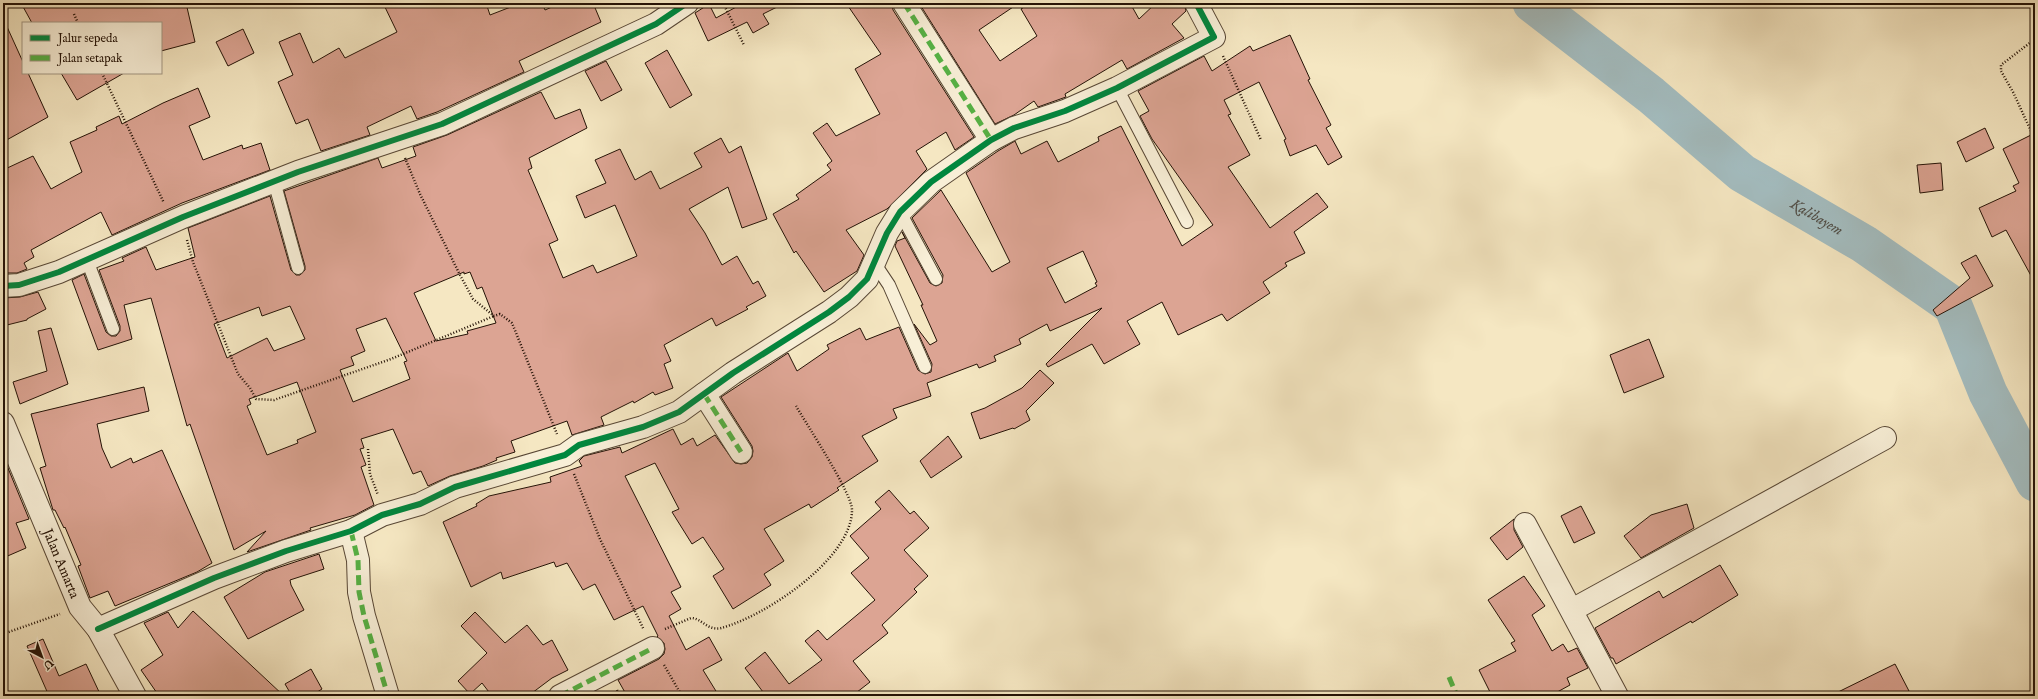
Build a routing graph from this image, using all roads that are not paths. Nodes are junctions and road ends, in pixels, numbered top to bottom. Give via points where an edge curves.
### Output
1 (687, 3) edge
2 (904, 3) edge
3 (1196, 3) edge
4 (1117, 88) junction
5 (991, 140) junction
6 (274, 181) junction
7 (900, 212) junction
8 (1187, 222) dead end
9 (87, 260) junction
10 (875, 264) junction
11 (298, 268) dead end
12 (936, 279) dead end
13 (3, 286) edge
14 (113, 329) dead end
15 (925, 367) dead end
16 (704, 394) junction
17 (3, 423) edge
18 (1885, 438) dead end
19 (741, 452) dead end
20 (1525, 524) dead end
21 (352, 531) junction
22 (1572, 610) junction
23 (98, 629) junction
24 (650, 642) road end
25 (135, 696) edge
26 (388, 696) edge
27 (560, 696) edge
28 (1617, 696) edge

1 - 6 street via 656,24 442,124
2 - 5 street
3 - 4 street via 1214,37
4 - 5 street via 1065,111 1014,128
4 - 8 lane
5 - 7 street via 931,182
6 - 9 street
6 - 11 lane
7 - 10 street via 887,233
7 - 12 lane
9 - 13 street via 19,285
9 - 14 lane
10 - 15 lane via 889,285
10 - 16 street via 867,279 849,297
16 - 19 street
16 - 21 street via 679,412 644,427 578,445 565,456 455,487 420,504 382,515
17 - 23 street, Jalan Amarta via 80,607
18 - 22 street
20 - 22 street
21 - 23 street via 286,551 214,578
21 - 26 street via 364,616
22 - 28 street
23 - 25 street, Jalan Amarta
24 - 27 street

